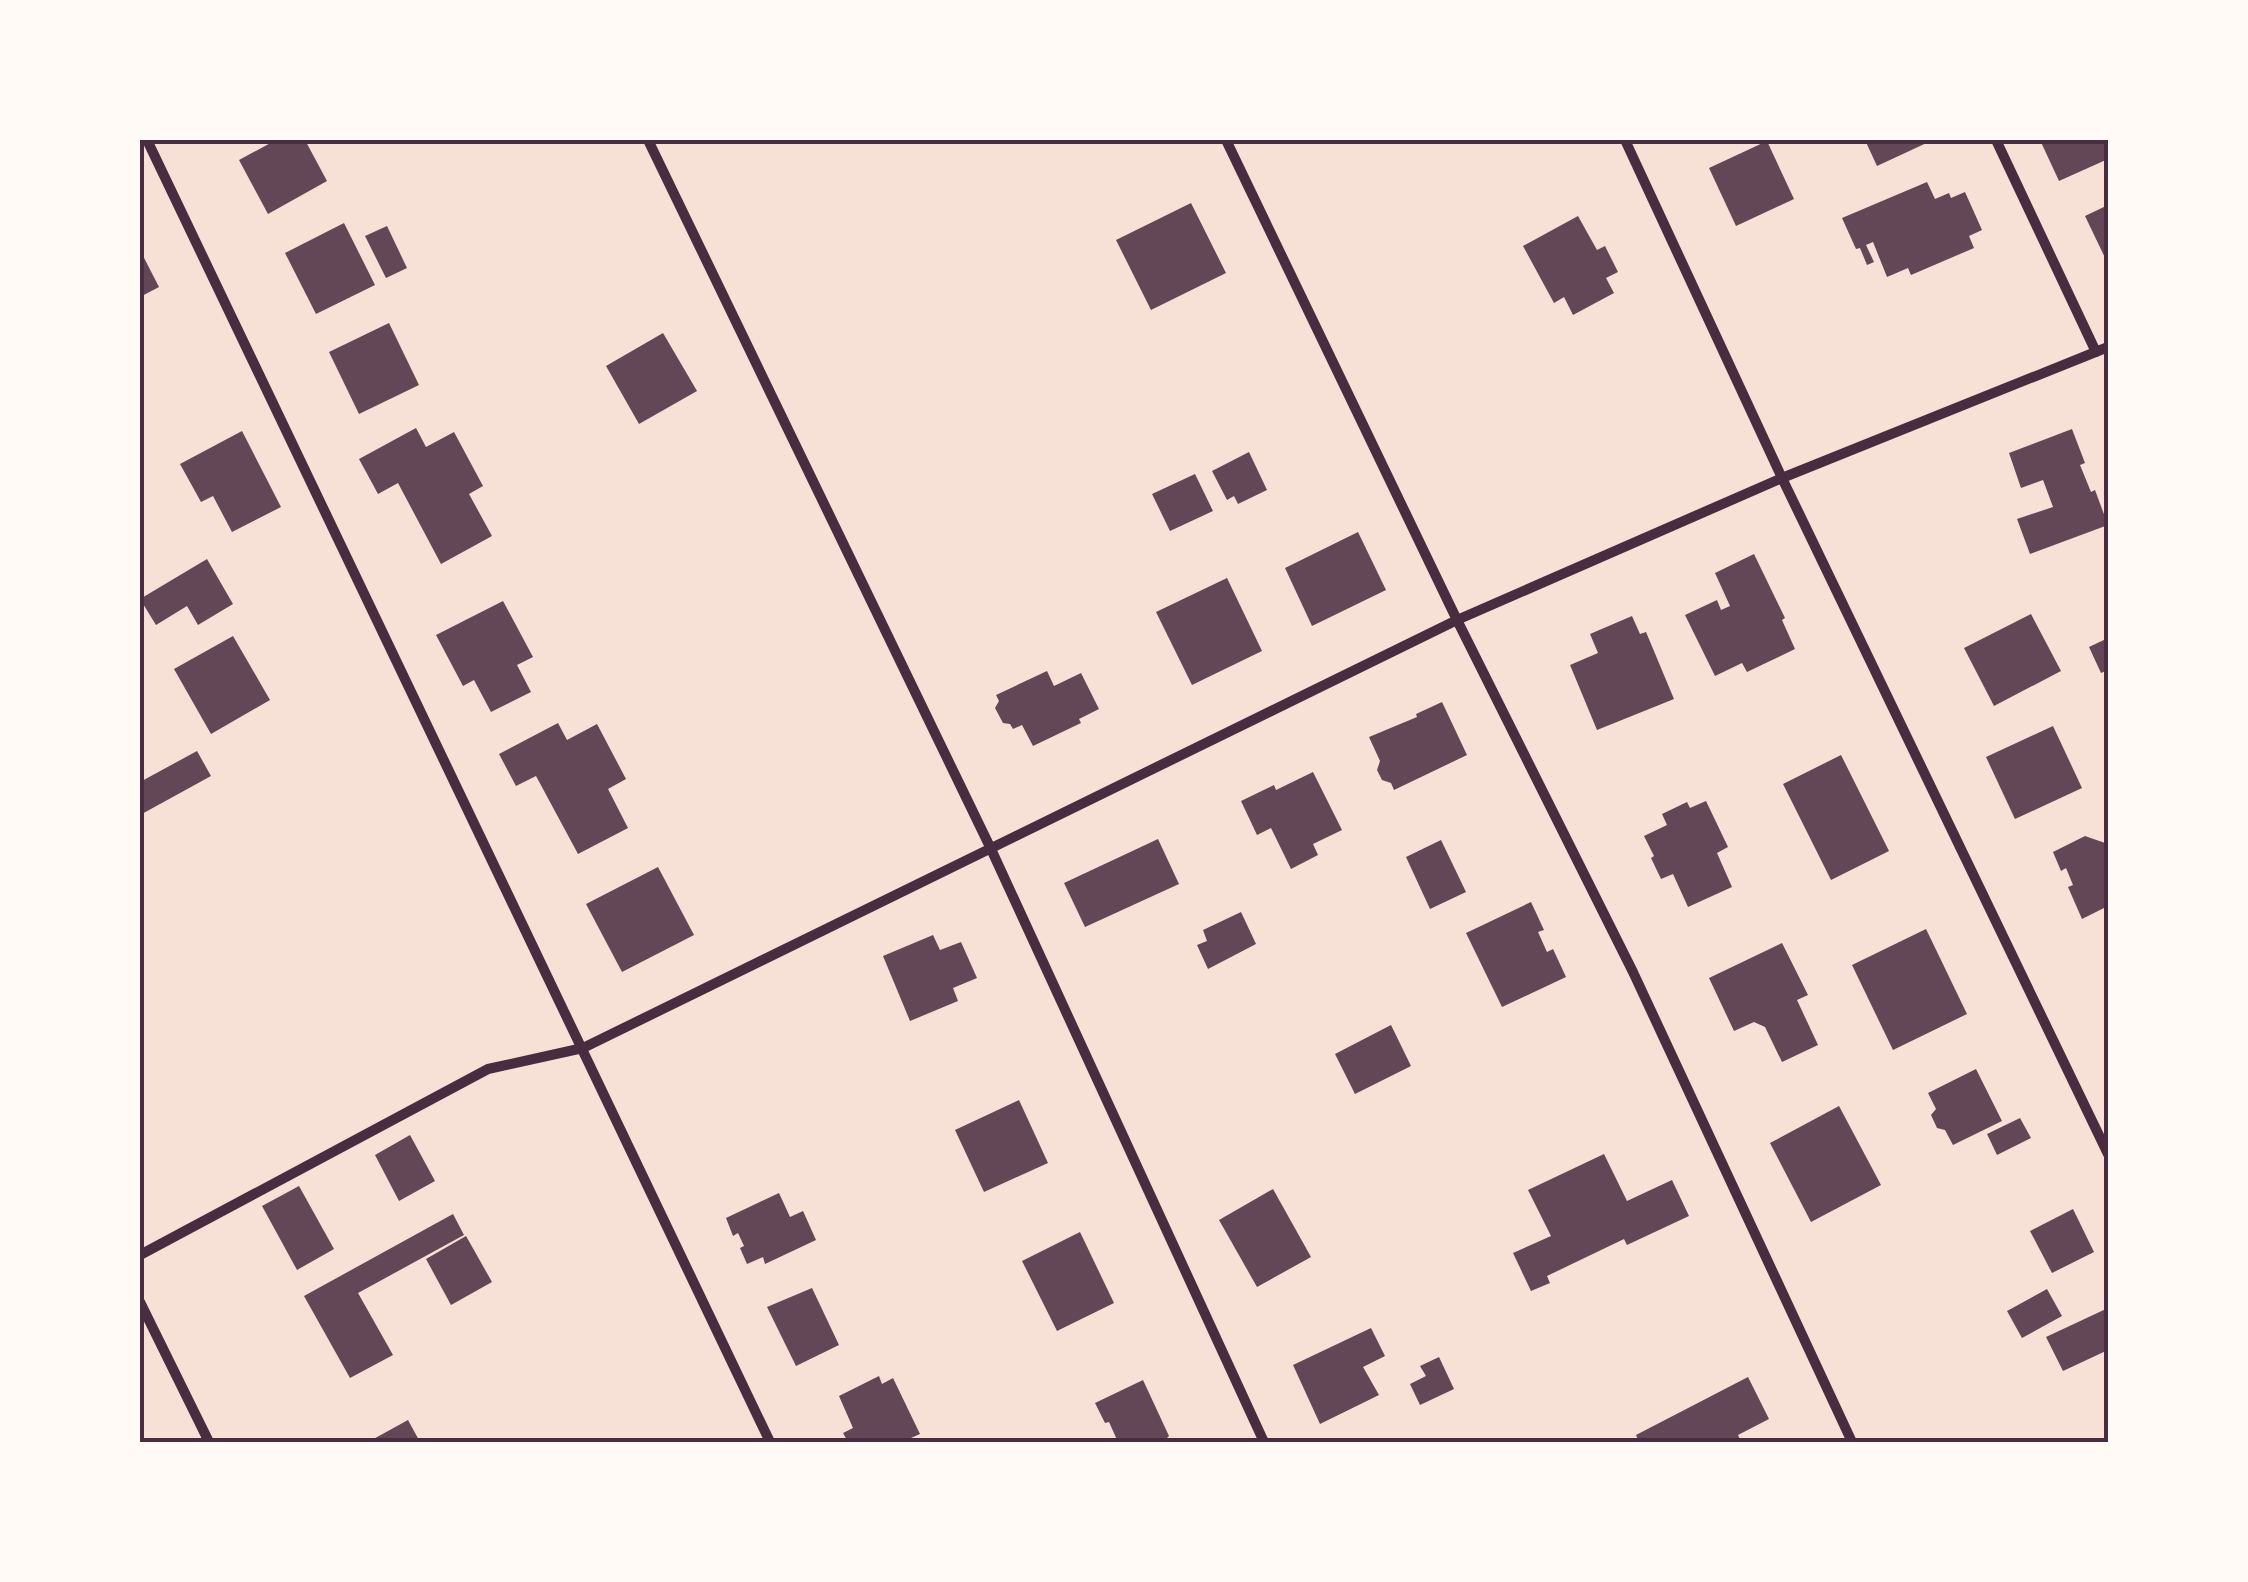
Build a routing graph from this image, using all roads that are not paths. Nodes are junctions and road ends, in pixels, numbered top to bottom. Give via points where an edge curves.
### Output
1 (148, 140) edge
2 (648, 140) edge
3 (1226, 140) edge
4 (1625, 140) edge
5 (1996, 140) edge
6 (2108, 347) edge
7 (2096, 352) junction
8 (1782, 478) junction
9 (1457, 620) junction
10 (991, 850) junction
11 (583, 1048) junction
12 (2108, 1154) edge
13 (140, 1255) edge
14 (140, 1302) edge
15 (209, 1442) edge
16 (770, 1442) edge
17 (1264, 1442) edge
18 (1852, 1442) edge

1 - 11 street
2 - 10 street
3 - 9 street
4 - 8 street
5 - 7 street
6 - 7 street
7 - 8 street
8 - 9 street
8 - 12 street
9 - 10 street
9 - 18 street via 1633,972
10 - 11 street
10 - 17 street
11 - 13 street via 488,1068
11 - 16 street
14 - 15 street

